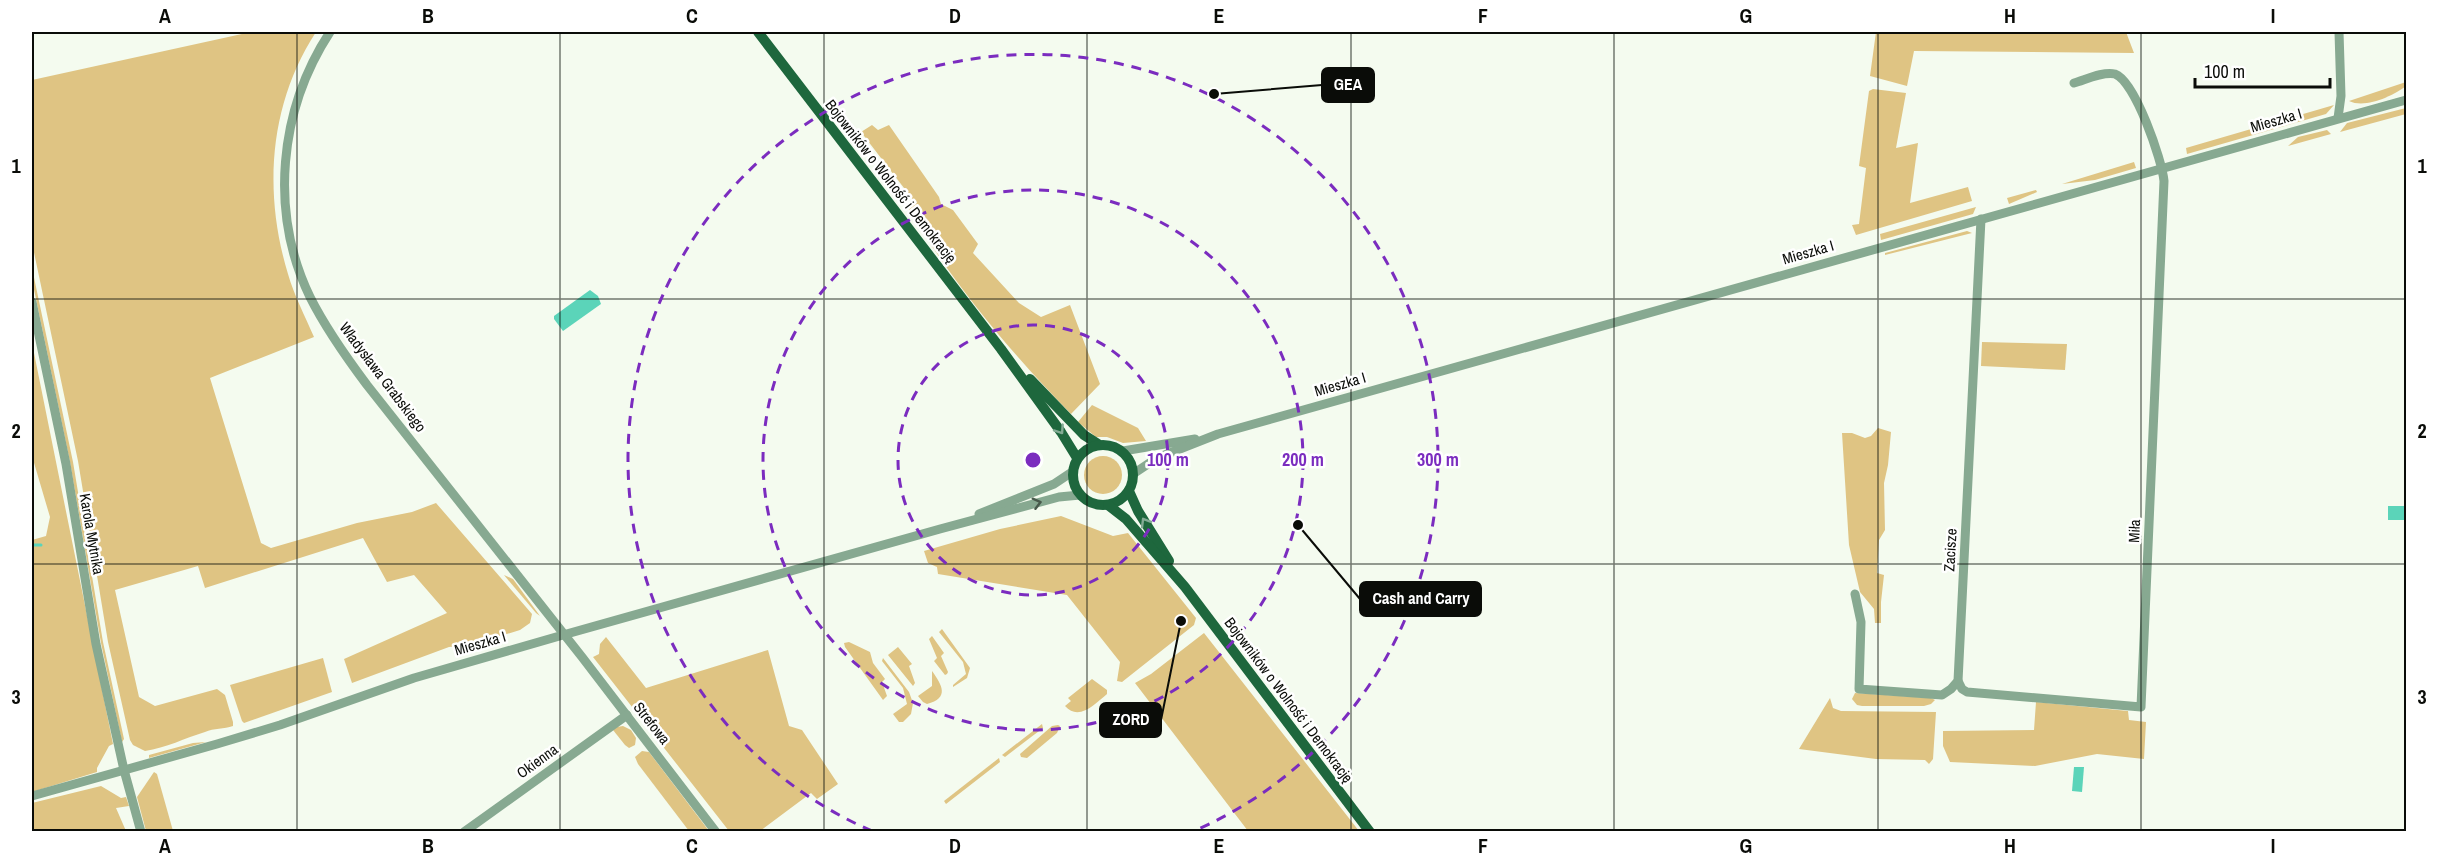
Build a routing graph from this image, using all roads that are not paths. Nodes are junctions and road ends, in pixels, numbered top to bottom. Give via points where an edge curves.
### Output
1 (330, 32) edge
2 (758, 32) edge
3 (2339, 32) edge
4 (2074, 83) dead end
5 (2406, 93) edge
6 (2403, 101) edge
7 (2338, 118) junction
8 (2163, 168) junction
9 (1981, 219) junction
10 (32, 302) edge
11 (1001, 349) junction
12 (1218, 434) junction
13 (1098, 444) junction
14 (1123, 451) junction
15 (1077, 459) junction
16 (1072, 472) junction
17 (1133, 474) junction
18 (1129, 491) junction
19 (1080, 495) junction
20 (1108, 505) junction
21 (940, 529) junction
22 (1185, 587) junction
23 (1855, 594) dead end
24 (563, 635) junction
25 (1958, 681) junction
26 (627, 715) junction
27 (124, 770) junction
28 (32, 796) edge
29 (141, 831) edge
30 (464, 831) edge
31 (716, 831) edge
32 (1370, 831) edge

1 - 24 street, Władysława Grabskiego via 304,78 286,147 285,205 302,275 323,320 349,360
2 - 11 main road, Bojowników o Wolność i Demokrację
3 - 7 street
4 - 8 street via 2114,74 2124,81
5 - 6 street
6 - 7 street, Mieszka I
7 - 8 street, Mieszka I
8 - 9 street, Mieszka I
8 - 25 street, Miła via 2141,707 1967,692
9 - 12 street, Mieszka I
9 - 25 street, Zacisze
10 - 27 street, Karola Mytnika via 66,464 96,644
11 - 13 main road, Bojowników o Wolność i Demokrację via 1072,423
11 -> 15 main road, Bojowników o Wolność i Demokrację
12 - 14 street, Mieszka I
12 - 17 street, Mieszka I via 1158,458
13 - 14 main road
13 - 15 main road
14 - 17 main road
15 - 16 main road
16 - 19 main road
16 - 21 street, Mieszka I via 1054,484
17 - 18 main road
18 - 20 main road
22 -> 18 main road, Bojowników o Wolność i Demokrację
19 - 20 main road via 1098,505
21 -> 19 street, Mieszka I via 1059,497
20 - 22 main road, Bojowników o Wolność i Demokrację via 1126,519
21 - 24 street, Mieszka I
22 - 32 main road, Bojowników o Wolność i Demokrację
23 - 25 street via 1861,622 1859,689 1942,695
24 - 26 street, Strefowa
24 - 27 street, Mieszka I
26 - 30 street, Okienna
26 - 31 street, Strefowa
27 - 28 street, Mieszka I
27 - 29 street, Karola Mytnika

